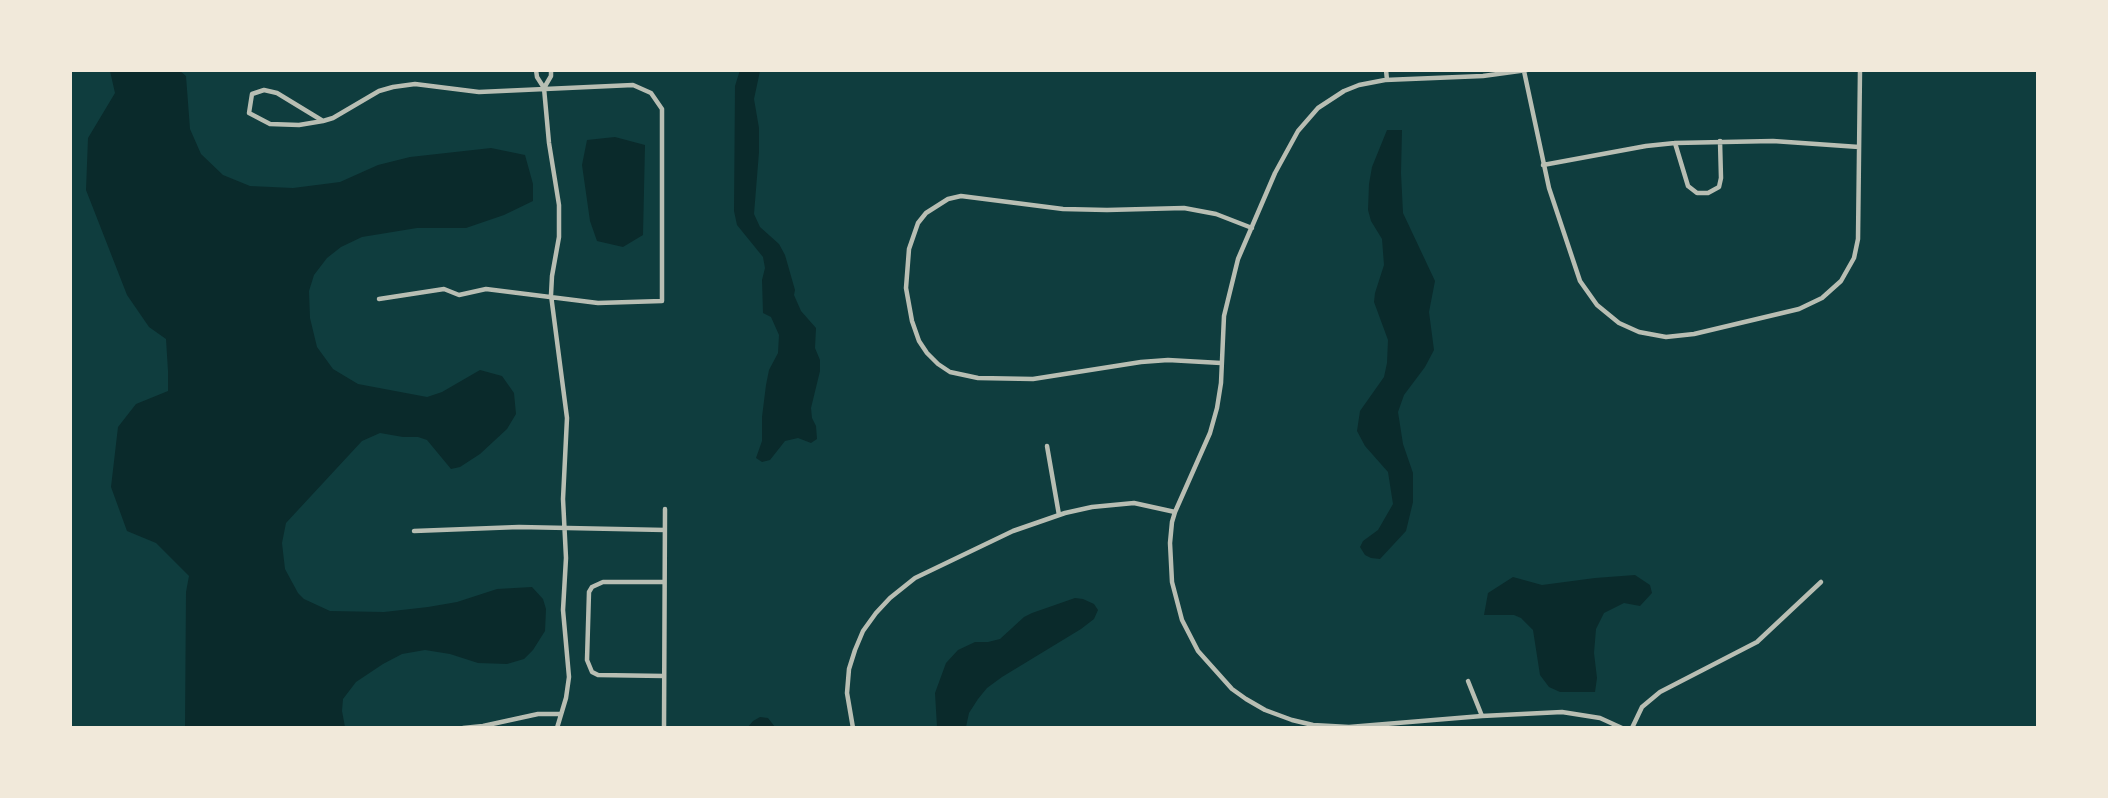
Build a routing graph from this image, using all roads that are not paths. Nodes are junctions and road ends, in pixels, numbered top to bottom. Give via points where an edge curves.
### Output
1 (536, 70) edge
2 (551, 70) edge
3 (1386, 70) edge
4 (1409, 70) edge
5 (1860, 70) edge
6 (1525, 71) edge
7 (1387, 80) junction
8 (1409, 80) junction
9 (544, 88) junction
10 (322, 121) junction
11 (1720, 141) junction
12 (1675, 143) junction
13 (1860, 147) junction
14 (1543, 165) junction
15 (1252, 228) junction
16 (551, 296) junction
17 (379, 299) dead end
18 (1221, 363) junction
19 (1047, 446) dead end
20 (665, 509) dead end
21 (1175, 512) junction
22 (1059, 515) junction
23 (565, 529) junction
24 (665, 530) junction
25 (414, 531) dead end
26 (664, 582) junction
27 (1821, 582) dead end
28 (664, 676) junction
29 (1468, 681) dead end
30 (561, 714) junction
31 (1482, 716) junction
32 (1408, 725) edge
33 (463, 728) edge
34 (557, 728) edge
35 (664, 728) edge
36 (853, 728) edge
37 (1622, 728) edge
38 (1632, 728) edge

1 - 9 street
2 - 9 street
3 - 7 street
4 - 8 street
5 - 13 street
6 - 8 street
6 - 14 street
7 - 8 street
7 - 15 street via 1344,91 1307,119 1275,173
9 - 10 street via 479,92 407,84 379,91
9 - 16 street via 560,225
9 - 16 street via 633,85 651,93 662,109 662,301 598,303
10 - 10 street via 270,124 249,113 252,94 264,90 277,93
11 - 12 street
11 - 12 street via 1719,187 1708,193 1697,193 1688,186
11 - 13 street
12 - 14 street
13 - 14 street via 1857,245 1848,270 1833,290 1799,309 1680,336 1652,335 1632,329 1607,315 1592,299 1574,268
15 - 18 street via 1229,289
15 - 18 street via 1216,214 1185,208 1063,209 961,196 942,201 926,213 909,249 906,288 912,321 927,353 950,372 978,378 1033,379 1141,362
16 - 17 street via 486,289 459,295 444,289
16 - 23 street via 567,418
18 - 21 street via 1221,383 1210,433
19 - 22 street
20 - 24 street
21 - 22 street via 1134,503
21 - 32 street via 1170,563 1176,603 1198,651 1232,689 1265,710 1313,725
22 - 36 street via 995,539 915,578 890,598 863,631 849,669 847,693
23 - 24 street
23 - 25 street
23 - 30 street via 563,610 568,677
24 - 26 street
26 - 28 street
26 - 28 street via 603,582 592,587 588,592 587,660 592,672 598,675
27 - 38 street via 1757,642 1660,692 1642,707
28 - 35 street
29 - 31 street
30 - 33 street via 538,714
30 - 34 street
31 - 32 street
31 - 37 street via 1562,712 1600,718

